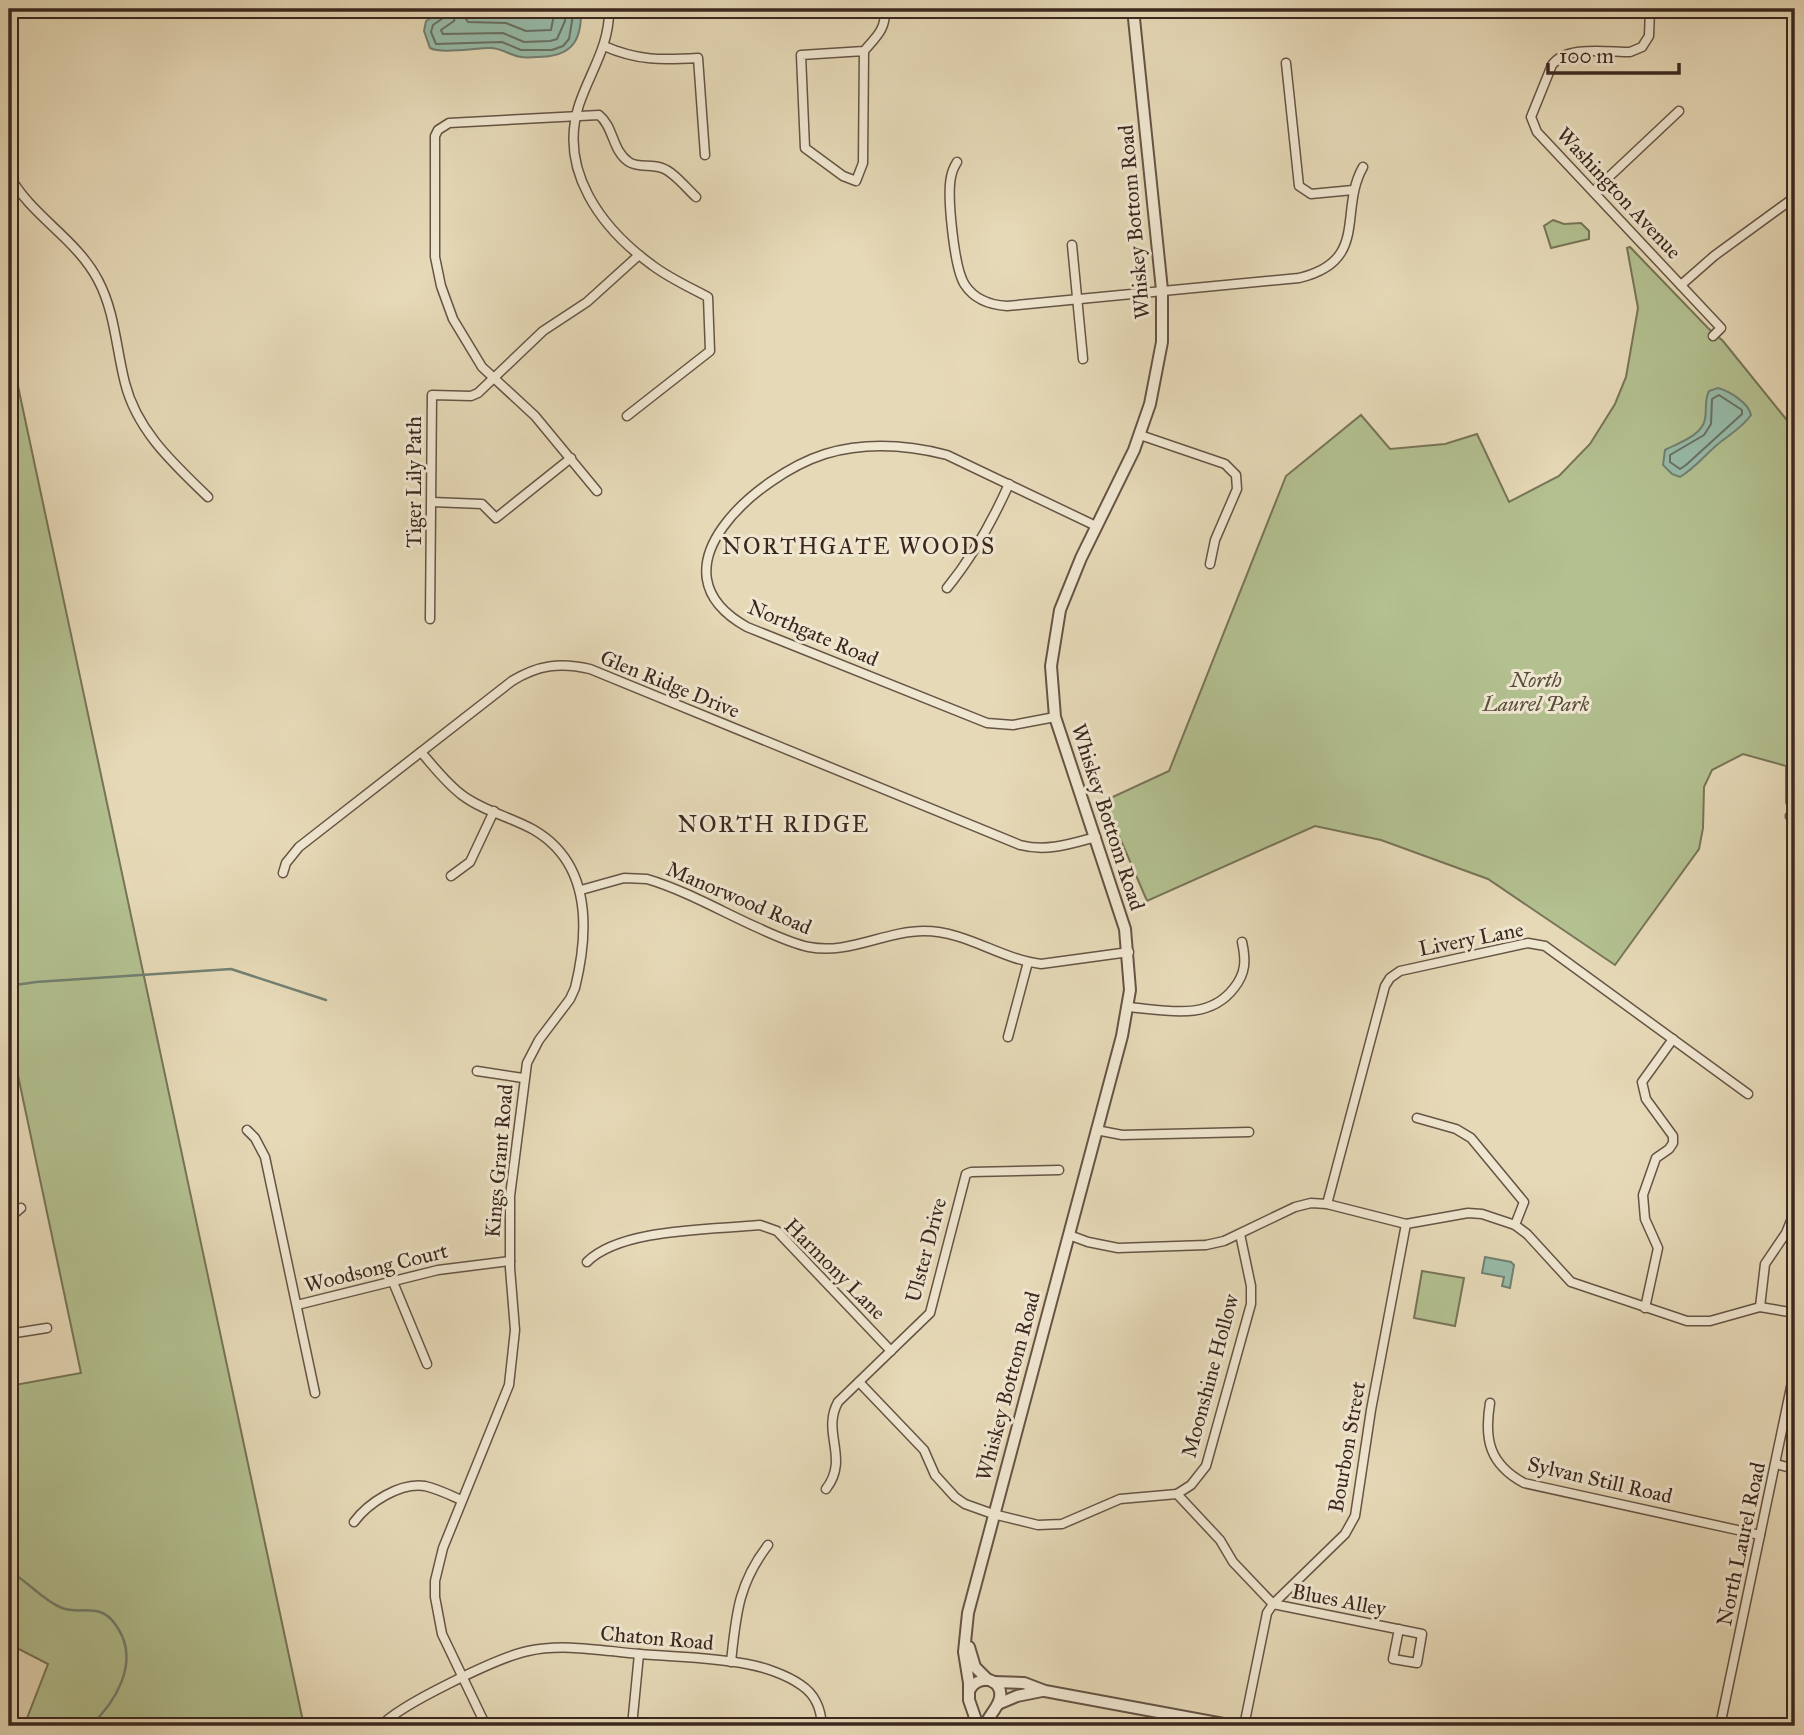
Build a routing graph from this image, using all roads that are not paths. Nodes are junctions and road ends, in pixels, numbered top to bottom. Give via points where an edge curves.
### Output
1 (19, 9) edge
2 (609, 9) edge
3 (886, 9) edge
4 (1133, 9) edge
5 (1650, 9) edge
6 (9, 10) edge
7 (604, 46) junction
8 (864, 51) junction
9 (1286, 63) dead end
10 (1679, 111) dead end
11 (576, 115) junction
12 (705, 155) dead end
13 (957, 162) dead end
14 (1363, 167) dead end
15 (9, 175) edge
16 (1353, 190) junction
17 (1594, 191) junction
18 (696, 197) dead end
19 (1795, 197) edge
20 (1072, 245) dead end
21 (639, 255) junction
22 (1681, 285) junction
23 (1162, 290) junction
24 (1077, 298) junction
25 (1713, 336) dead end
26 (1083, 359) dead end
27 (494, 379) junction
28 (627, 416) dead end
29 (1140, 435) junction
30 (571, 458) junction
31 (1009, 484) junction
32 (597, 491) dead end
33 (208, 497) dead end
34 (432, 502) junction
35 (1096, 526) junction
36 (1210, 564) dead end
37 (947, 588) dead end
38 (430, 619) dead end
39 (1055, 717) junction
40 (421, 752) junction
41 (494, 811) junction
42 (1096, 837) junction
43 (283, 873) dead end
44 (451, 876) dead end
45 (581, 890) junction
46 (1242, 942) dead end
47 (1129, 952) junction
48 (1028, 962) junction
49 (1128, 1007) junction
50 (1009, 1037) dead end
51 (1673, 1040) junction
52 (477, 1071) dead end
53 (523, 1078) junction
54 (1748, 1094) dead end
55 (1417, 1118) dead end
56 (1096, 1129) junction
57 (247, 1130) dead end
58 (1249, 1132) dead end
59 (1059, 1170) dead end
60 (1327, 1204) junction
61 (21, 1208) dead end
62 (1795, 1212) edge
63 (9, 1218) edge
64 (1406, 1224) junction
65 (1515, 1225) junction
66 (1240, 1234) junction
67 (1069, 1235) junction
68 (510, 1261) junction
69 (587, 1262) dead end
70 (393, 1282) junction
71 (297, 1305) junction
72 (1759, 1307) junction
73 (1645, 1308) junction
74 (1795, 1313) edge
75 (47, 1328) dead end
76 (9, 1334) edge
77 (891, 1351) junction
78 (427, 1364) dead end
79 (1795, 1368) edge
80 (859, 1381) junction
81 (315, 1394) dead end
82 (1490, 1402) dead end
83 (1776, 1464) junction
84 (1795, 1469) edge
85 (826, 1489) dead end
86 (1177, 1494) junction
87 (461, 1500) junction
88 (993, 1514) junction
89 (354, 1522) dead end
90 (1760, 1535) junction
91 (768, 1545) dead end
92 (1273, 1604) junction
93 (1399, 1629) junction
94 (966, 1638) junction
95 (639, 1654) junction
96 (731, 1662) junction
97 (463, 1678) junction
98 (990, 1681) junction
99 (970, 1689) junction
100 (1045, 1691) junction
101 (972, 1705) junction
102 (996, 1707) junction
103 (381, 1726) edge
104 (486, 1726) edge
105 (632, 1726) edge
106 (822, 1726) edge
107 (978, 1726) edge
108 (985, 1726) edge
109 (1234, 1726) edge
110 (1244, 1726) edge
111 (1720, 1726) edge

1 - 6 main road
2 - 7 street
3 - 8 street via 886,24
4 - 23 street, Whiskey Bottom Road
5 - 17 street, Washington Avenue via 1649,36 1636,50 1571,52 1557,58 1531,117 1537,132
7 - 11 street
7 - 12 street via 646,60 698,58
8 - 8 street via 863,163 856,181 804,148 801,55
9 - 16 street via 1300,186 1311,194
10 - 17 street
11 - 18 street via 599,115 626,161 663,169
11 - 21 street via 574,155 584,190 603,219
11 - 27 street via 449,123 435,136 434,242 440,286 461,334
13 - 24 street via 950,189 956,263 965,285 983,302 996,305
14 - 16 street
15 - 33 street via 26,200 89,265 106,296 135,412 154,442
16 - 23 street via 1347,242 1334,261 1312,275
17 - 22 street, Washington Avenue
19 - 22 street
20 - 24 street
21 - 27 street, Tiger Lily Path via 593,298 543,331
21 - 28 street via 708,297 710,351
22 - 25 street, Washington Avenue via 1721,328
23 - 24 street
23 - 29 street, Whiskey Bottom Road via 1158,372
24 - 26 street
27 - 30 street via 535,416
27 - 34 street, Tiger Lily Path via 471,396 432,395
29 - 35 street, Whiskey Bottom Road
29 - 36 street via 1225,464 1236,475 1237,489
30 - 32 street
30 - 34 street via 496,518 482,504
31 - 35 street, Northgate Road
31 - 37 street via 975,552
31 - 39 street, Northgate Road via 926,450 878,446 828,453 781,474 743,504 711,547 708,576 717,600 747,627 987,723 1013,725
34 - 38 street, Tiger Lily Path
35 - 39 street, Whiskey Bottom Road via 1060,610 1051,666
39 - 42 street, Whiskey Bottom Road
40 - 41 street, Kings Grant Road via 462,795
40 - 42 street, Glen Ridge Drive via 527,672 556,664 573,665 1020,845 1051,849
40 - 43 street, Glen Ridge Drive via 299,847
41 - 44 street via 470,862
41 - 45 street, Kings Grant Road via 532,829 557,848
42 - 47 street, Whiskey Bottom Road
45 - 48 street, Manorwood Road via 624,878 647,878 807,947 833,949 893,934 931,931 967,938
45 - 53 street, Kings Grant Road via 584,921 575,988 532,1051
46 - 49 street via 1242,976 1215,1005 1186,1012
47 - 48 street, Manorwood Road
47 - 49 street, Whiskey Bottom Road
48 - 50 street
49 - 56 street, Whiskey Bottom Road
51 - 54 street, Livery Lane
51 - 60 street, Livery Lane via 1545,946 1528,943 1400,971 1385,986
51 - 73 street via 1642,1082 1646,1099 1674,1136 1669,1149 1656,1158 1643,1195 1645,1219 1658,1248
52 - 53 street
53 - 68 street, Kings Grant Road via 510,1196
55 - 65 street via 1457,1129 1471,1138 1524,1202
56 - 58 street via 1122,1135
56 - 67 street, Whiskey Bottom Road
57 - 71 street via 265,1157
59 - 77 street, Ulster Drive via 966,1174 930,1313
60 - 64 street
60 - 66 street via 1295,1207
61 - 63 street
62 - 72 street via 1765,1264
64 - 65 street via 1468,1213
64 - 92 street, Bourbon Street via 1355,1516 1345,1534
65 - 73 street via 1570,1282
66 - 67 street via 1206,1245 1118,1248
66 - 86 street, Moonshine Hollow via 1251,1304 1206,1466
67 - 88 street, Whiskey Bottom Road
68 - 70 street, Woodsong Court via 460,1266
68 - 87 street, Kings Grant Road via 515,1330 509,1385
69 - 77 street, Harmony Lane via 608,1246 639,1238 769,1227
70 - 71 street, Woodsong Court
70 - 78 street
71 - 81 street, Woodsong Court
72 - 73 street via 1699,1322
72 - 74 street
75 - 76 street
77 - 80 street, Ulster Drive
79 - 83 street, North Laurel Road
80 - 85 street, Ulster Drive via 838,1402 831,1418 837,1458
80 - 88 street via 923,1450 947,1489 965,1504
82 - 90 street, Sylvan Still Road via 1486,1426 1490,1448 1505,1471 1524,1483
83 - 84 street
83 - 90 street, North Laurel Road
86 - 88 street via 1120,1499 1049,1526
86 - 92 street
87 - 89 street via 422,1486 400,1489 366,1508
87 - 97 street, Kings Grant Road via 438,1565 435,1597 442,1634
88 - 94 street, Whiskey Bottom Road
90 - 111 street, North Laurel Road
91 - 96 street via 749,1572 736,1608
92 - 93 street, Blues Alley
92 - 110 street, Bourbon Street via 1263,1622
93 - 93 street, Blues Alley via 1422,1634 1417,1663 1393,1659
94 - 98 street, Whiskey Bottom Road via 975,1667
94 - 99 street, Whiskey Bottom Road
95 - 96 street, Chaton Road
95 - 97 street, Chaton Road via 543,1648 514,1655
95 - 105 street
96 - 106 street, Chaton Road via 799,1683 821,1710
97 - 103 street, Chaton Road via 400,1710
97 - 104 street, Kings Grant Road
98 - 99 street via 977,1681
98 - 100 street via 1024,1683
98 - 102 street via 1000,1692
99 - 101 street
100 - 102 street via 1017,1696
100 - 109 street
101 - 102 street via 982,1712
101 - 107 street
102 - 108 street

